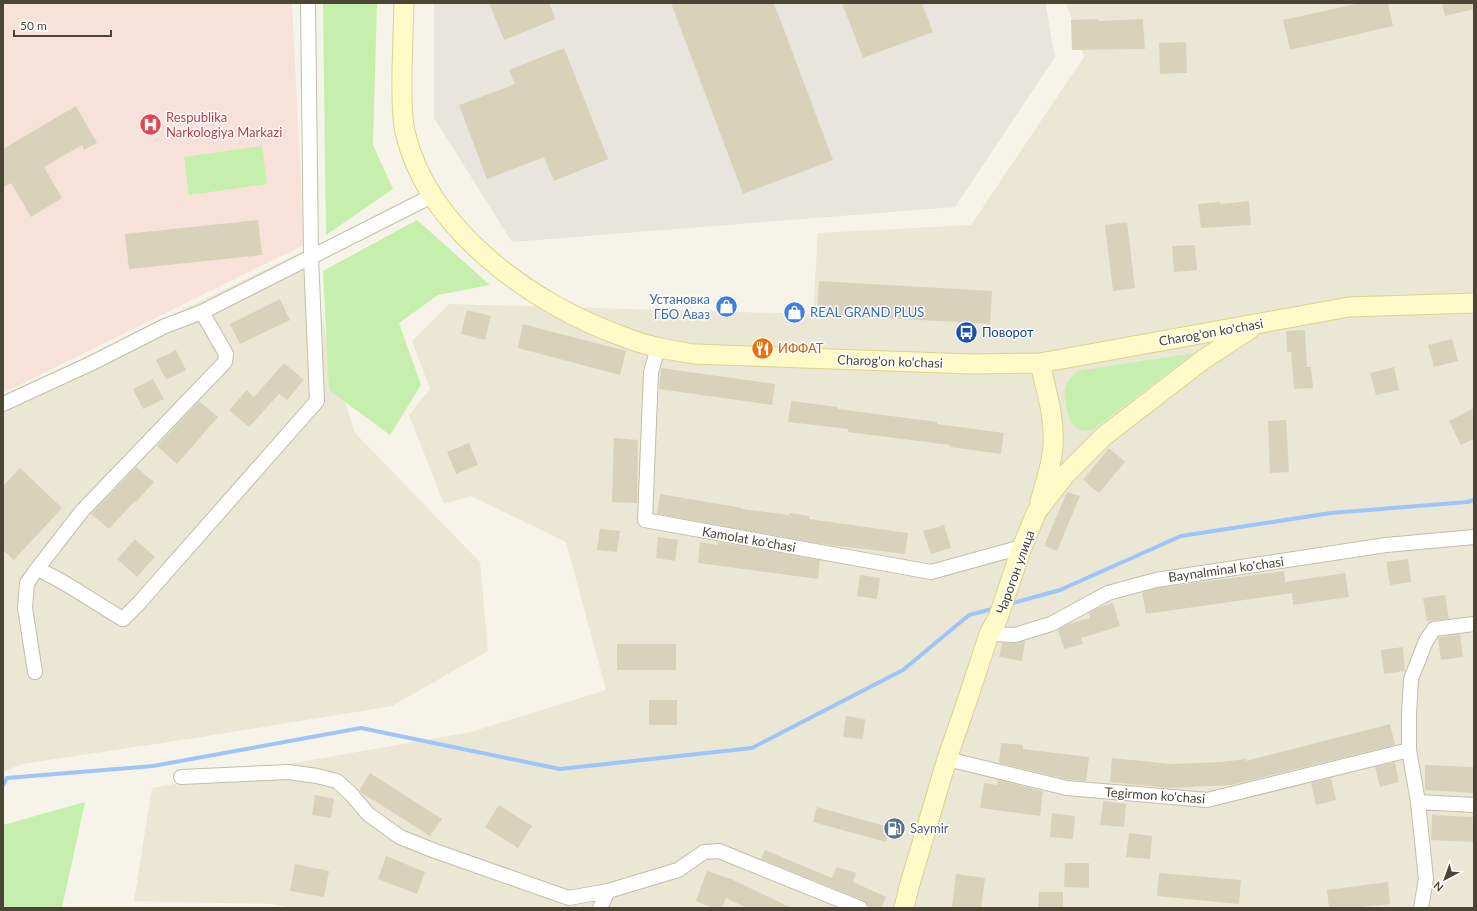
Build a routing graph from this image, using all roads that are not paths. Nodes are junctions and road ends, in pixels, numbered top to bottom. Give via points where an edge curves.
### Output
1 (308, 3) edge
2 (404, 3) edge
3 (432, 196) junction
4 (311, 256) junction
5 (1474, 303) edge
6 (202, 312) junction
7 (1257, 324) junction
8 (658, 348) junction
9 (1040, 363) junction
10 (3, 404) edge
11 (1037, 511) junction
12 (1474, 537) edge
13 (1022, 547) junction
14 (37, 569) junction
15 (1474, 624) edge
16 (988, 634) junction
17 (35, 672) dead end
18 (1409, 750) junction
19 (947, 759) junction
20 (181, 777) dead end
21 (1418, 802) junction
22 (1474, 805) edge
23 (608, 891) junction
24 (600, 908) edge
25 (860, 908) edge
26 (904, 908) edge
27 (1421, 908) edge

1 - 4 street
2 - 3 main road, Charog'on ko'chasi via 403,120 414,159
3 - 4 street
3 - 8 main road, Charog'on ko'chasi via 478,250 535,293 594,326
4 - 6 street
4 - 14 street via 317,401 123,619 56,577
5 - 7 main road, Charog'on ko'chasi via 1349,307
6 - 10 street via 165,326
6 - 14 street via 226,354 225,362 82,511
7 - 9 main road, Charog'on ko'chasi
7 - 11 main road, Чарогон улица via 1204,359 1104,436 1066,474
8 - 9 main road, Charog'on ko'chasi via 694,354 972,364
8 - 13 street, Kamolat ko'chasi via 651,372 645,520 930,572
9 - 11 main road via 1053,422 1053,445 1050,466
11 - 13 main road, Чарогон улица
12 - 16 street, Baynalminal ko'chasi via 1386,545 1156,580 1108,593 1051,624 1015,635
13 - 16 main road, Чарогон улица via 998,618
14 - 17 street via 27,583 26,608
15 - 18 street via 1434,630 1426,641 1411,679
16 - 19 main road, Чарогон улица
18 - 19 street, Tegirmon ko'chasi via 1207,800 1067,788
18 - 21 street
19 - 26 main road, Чарогон улица
20 - 23 street via 288,772 318,776 336,781 368,814 400,837 569,898
21 - 22 street
21 - 27 street via 1426,879
23 - 24 street
23 - 25 street via 678,870 704,852 718,851

